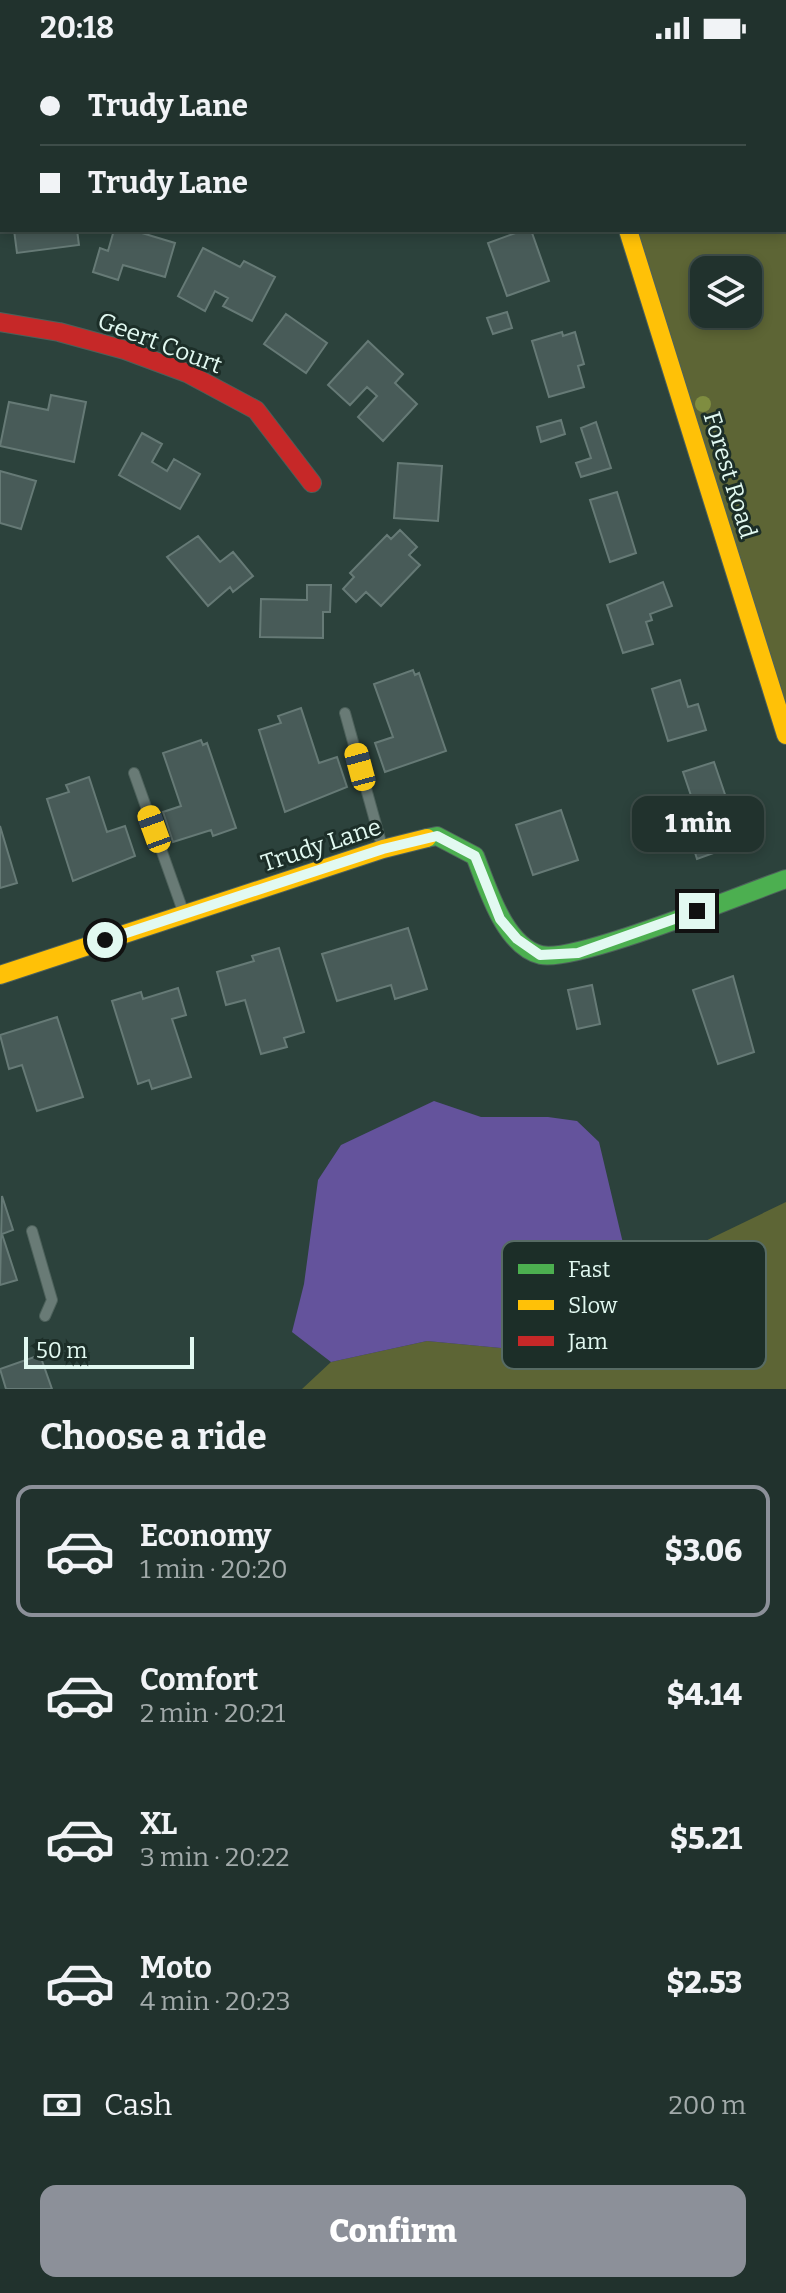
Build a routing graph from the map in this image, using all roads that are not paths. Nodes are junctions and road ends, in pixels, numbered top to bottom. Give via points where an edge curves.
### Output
1 (629, 232) edge
2 (0, 322) edge
3 (312, 483) dead end
4 (345, 713) dead end
5 (786, 735) edge
6 (134, 773) dead end
7 (383, 849) junction
8 (786, 879) edge
9 (185, 914) junction
10 (0, 975) edge
11 (32, 1231) dead end
12 (45, 1316) dead end

1 - 5 street, Forest Road
2 - 3 street, Geert Court via 99,343 187,373 256,410
4 - 7 lane
6 - 9 lane
7 - 8 street, Trudy Lane via 437,836 475,856 500,919 540,955 578,953
7 - 9 street, Trudy Lane
9 - 10 street, Trudy Lane
11 - 12 lane via 52,1300

